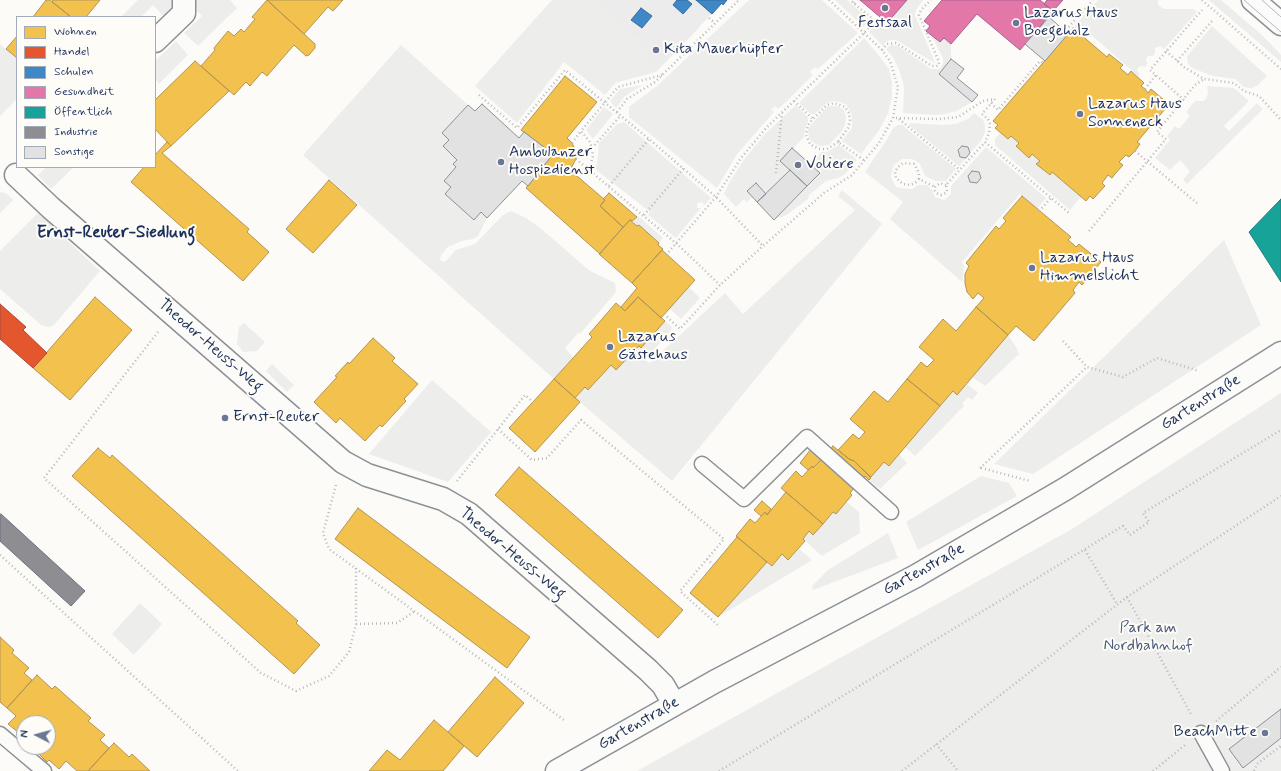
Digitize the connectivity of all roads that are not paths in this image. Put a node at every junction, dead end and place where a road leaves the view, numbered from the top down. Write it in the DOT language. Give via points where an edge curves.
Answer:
graph roads {
  1 [pos="184,0"];
  2 [pos="1253,0"];
  3 [pos="1281,24"];
  4 [pos="156,40"];
  5 [pos="14,174"];
  6 [pos="1281,353"];
  7 [pos="702,464"];
  8 [pos="892,512"];
  9 [pos="674,704"];
  10 [pos="1201,733"];
  11 [pos="0,734"];
  12 [pos="44,771"];
  13 [pos="557,771"];
  14 [pos="1222,771"];
  1 -- 4 [label="street" via="184,13"];
  2 -- 3 [label="street"];
  5 -- 9 [label="street, Theodor-Heuss-Weg" via="343,462 367,474 443,499 469,514 648,670 663,685"];
  6 -- 9 [label="street, Gartenstraße" via="1018,517 911,578"];
  7 -- 8 [label="lane" via="744,499 807,437"];
  9 -- 13 [label="street, Gartenstraße"];
  10 -- 14 [label="lane"];
  11 -- 12 [label="lane"];
}
